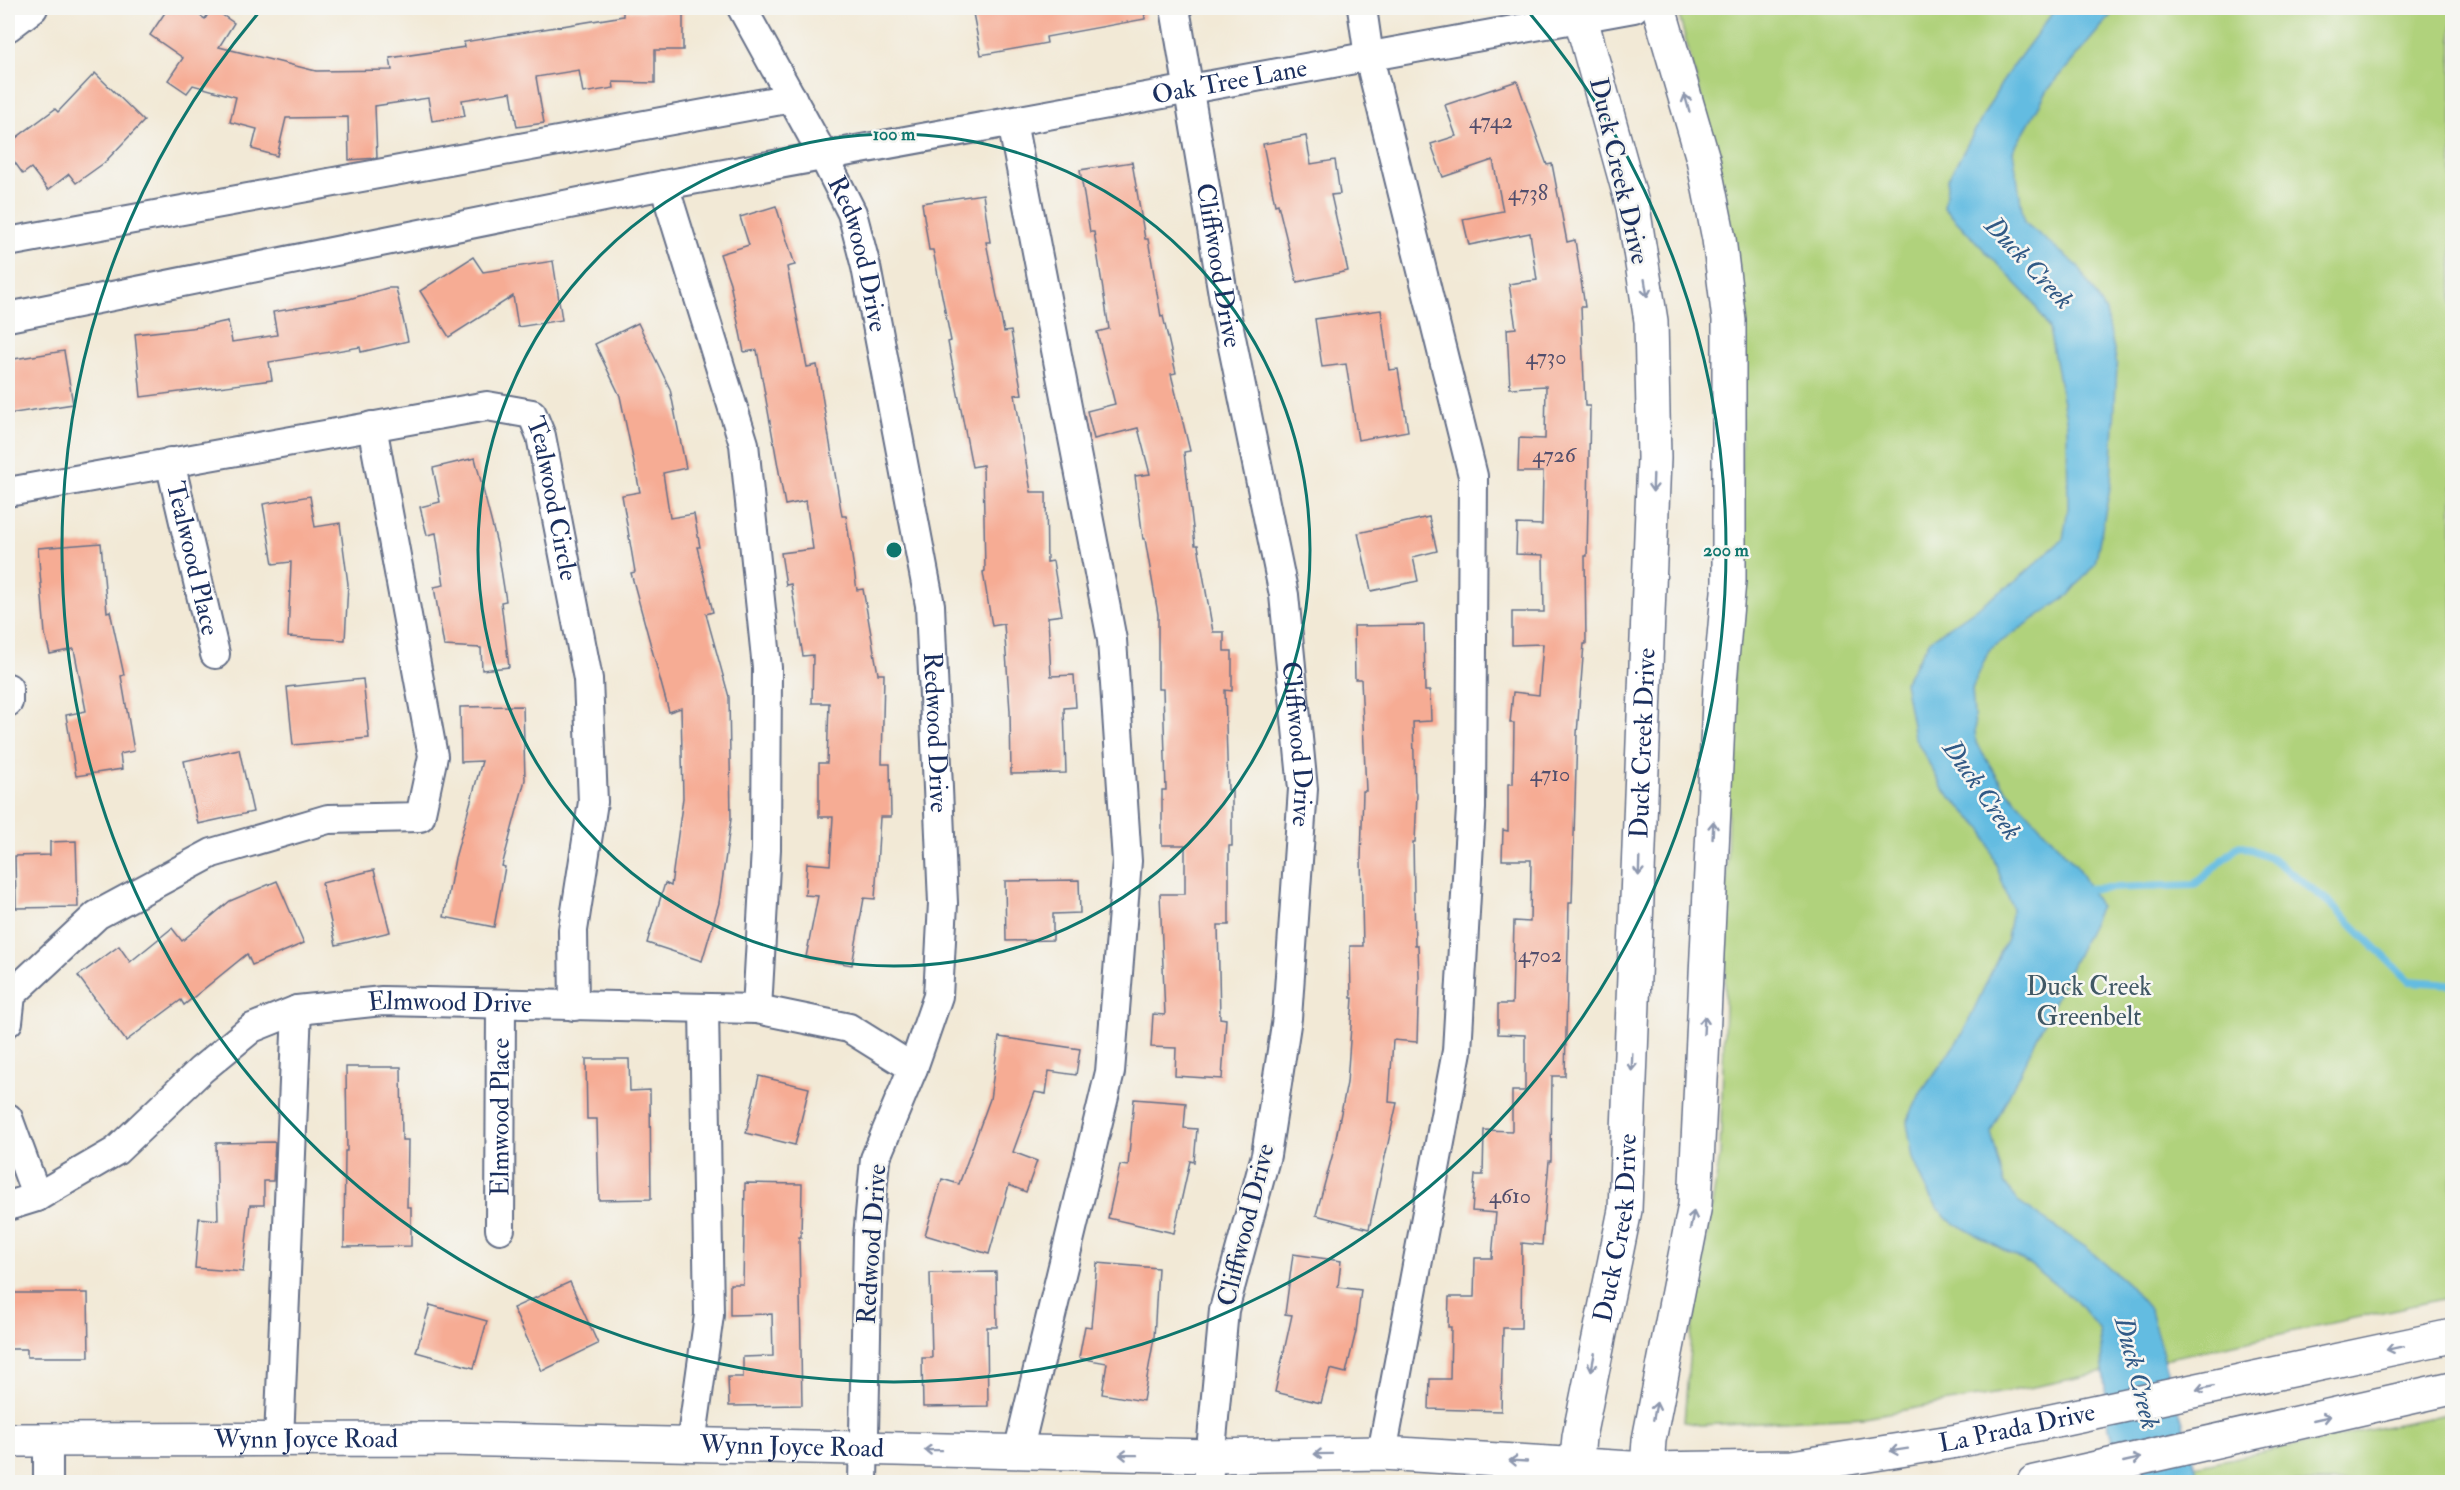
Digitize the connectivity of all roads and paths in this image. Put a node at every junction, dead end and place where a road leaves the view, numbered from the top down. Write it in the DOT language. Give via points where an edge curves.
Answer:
graph roads {
  1 [pos="33,8"];
  2 [pos="742,8"];
  3 [pos="1175,8"];
  4 [pos="1362,8"];
  5 [pos="1634,8"];
  6 [pos="1659,8"];
  7 [pos="1579,13"];
  8 [pos="8,27"];
  9 [pos="1369,57"];
  10 [pos="1188,90"];
  11 [pos="792,98"];
  12 [pos="1012,122"];
  13 [pos="824,155"];
  14 [pos="664,185"];
  15 [pos="8,242"];
  16 [pos="8,317"];
  17 [pos="372,426"];
  18 [pos="170,462"];
  19 [pos="8,492"];
  20 [pos="215,654"];
  21 [pos="8,688"];
  22 [pos="8,702"];
  23 [pos="501,1004"];
  24 [pos="574,1005"];
  25 [pos="704,1008"];
  26 [pos="9,1009"];
  27 [pos="757,1009"];
  28 [pos="297,1010"];
  29 [pos="913,1068"];
  30 [pos="8,1118"];
  31 [pos="37,1197"];
  32 [pos="8,1206"];
  33 [pos="500,1229"];
  34 [pos="2452,1336"];
  35 [pos="2452,1388"];
  36 [pos="8,1440"];
  37 [pos="279,1440"];
  38 [pos="48,1441"];
  39 [pos="692,1444"];
  40 [pos="864,1449"];
  41 [pos="1018,1452"];
  42 [pos="1382,1453"];
  43 [pos="1209,1469"];
  44 [pos="1575,1474"];
  45 [pos="1647,1476"];
  46 [pos="48,1482"];
  47 [pos="863,1482"];
  48 [pos="2034,1482"];
  1 -- 8 [label="street"];
  2 -- 11 [label="street, Redwood Drive"];
  3 -- 10 [label="street, Cliffwood Drive"];
  4 -- 9 [label="street"];
  5 -- 7 [label="street, Oak Tree Lane"];
  45 -- 6 [label="main road, one-way" via="1649,1440 1695,1206 1728,581 1729,320 1719,239 1703,159"];
  7 -- 9 [label="street, Oak Tree Lane"];
  7 -- 44 [label="main road, Duck Creek Drive, one-way" via="1633,207 1651,321 1654,458 1625,1210 1602,1314"];
  9 -- 10 [label="street, Oak Tree Lane"];
  9 -- 42 [label="street" via="1473,476 1471,808 1458,1050"];
  10 -- 12 [label="street, Oak Tree Lane"];
  10 -- 43 [label="street, Cliffwood Drive" via="1227,318 1284,595 1304,789 1287,1018 1266,1155 1224,1310"];
  11 -- 13 [label="street, Redwood Drive"];
  11 -- 15 [label="street"];
  12 -- 13 [label="street, Oak Tree Lane"];
  12 -- 41 [label="street" via="1112,640 1127,861 1110,1072"];
  13 -- 14 [label="street, Oak Tree Lane"];
  13 -- 29 [label="street, Redwood Drive" via="852,213 866,267 930,605 944,903 938,996"];
  14 -- 16 [label="street, Oak Tree Lane"];
  14 -- 27 [label="street" via="744,444 767,668 766,849"];
  17 -- 18 [label="street, Tealwood Circle"];
  17 -- 24 [label="street, Tealwood Circle" via="487,406 532,414 541,436 588,680 593,802 573,930"];
  17 -- 26 [label="street" via="433,756 420,818 328,819 212,853 97,915"];
  18 -- 19 [label="street, Tealwood Circle"];
  18 -- 20 [label="street, Tealwood Place"];
  21 -- 22 [label="street"];
  23 -- 24 [label="street, Elmwood Drive"];
  23 -- 28 [label="street, Elmwood Drive" via="382,1001"];
  23 -- 33 [label="street, Elmwood Place"];
  24 -- 25 [label="street, Elmwood Drive"];
  25 -- 27 [label="street, Elmwood Drive"];
  25 -- 39 [label="street" via="709,1316"];
  27 -- 29 [label="street, Elmwood Drive" via="849,1028"];
  28 -- 31 [label="street, Elmwood Drive" via="252,1028 201,1070 117,1151"];
  28 -- 37 [label="street"];
  29 -- 40 [label="street, Redwood Drive" via="875,1159 868,1237"];
  30 -- 31 [label="street"];
  31 -- 32 [label="street, Elmwood Drive"];
  34 -- 45 [label="main road, La Prada Drive, one-way" via="1957,1441 1792,1467"];
  48 -- 35 [label="main road, one-way"];
  36 -- 38 [label="main road, Wynn Joyce Road"];
  37 -- 38 [label="main road, Wynn Joyce Road"];
  37 -- 39 [label="main road, Wynn Joyce Road"];
  38 -- 46 [label="street"];
  39 -- 40 [label="main road, Wynn Joyce Road"];
  41 -- 40 [label="main road, Wynn Joyce Road, one-way"];
  40 -- 47 [label="street, Redwood Drive"];
  43 -- 41 [label="main road, Wynn Joyce Road, one-way"];
  42 -- 43 [label="main road, Wynn Joyce Road, one-way"];
  44 -- 42 [label="main road, Wynn Joyce Road, one-way"];
  44 -- 45 [label="main road, La Prada Drive"];
}
